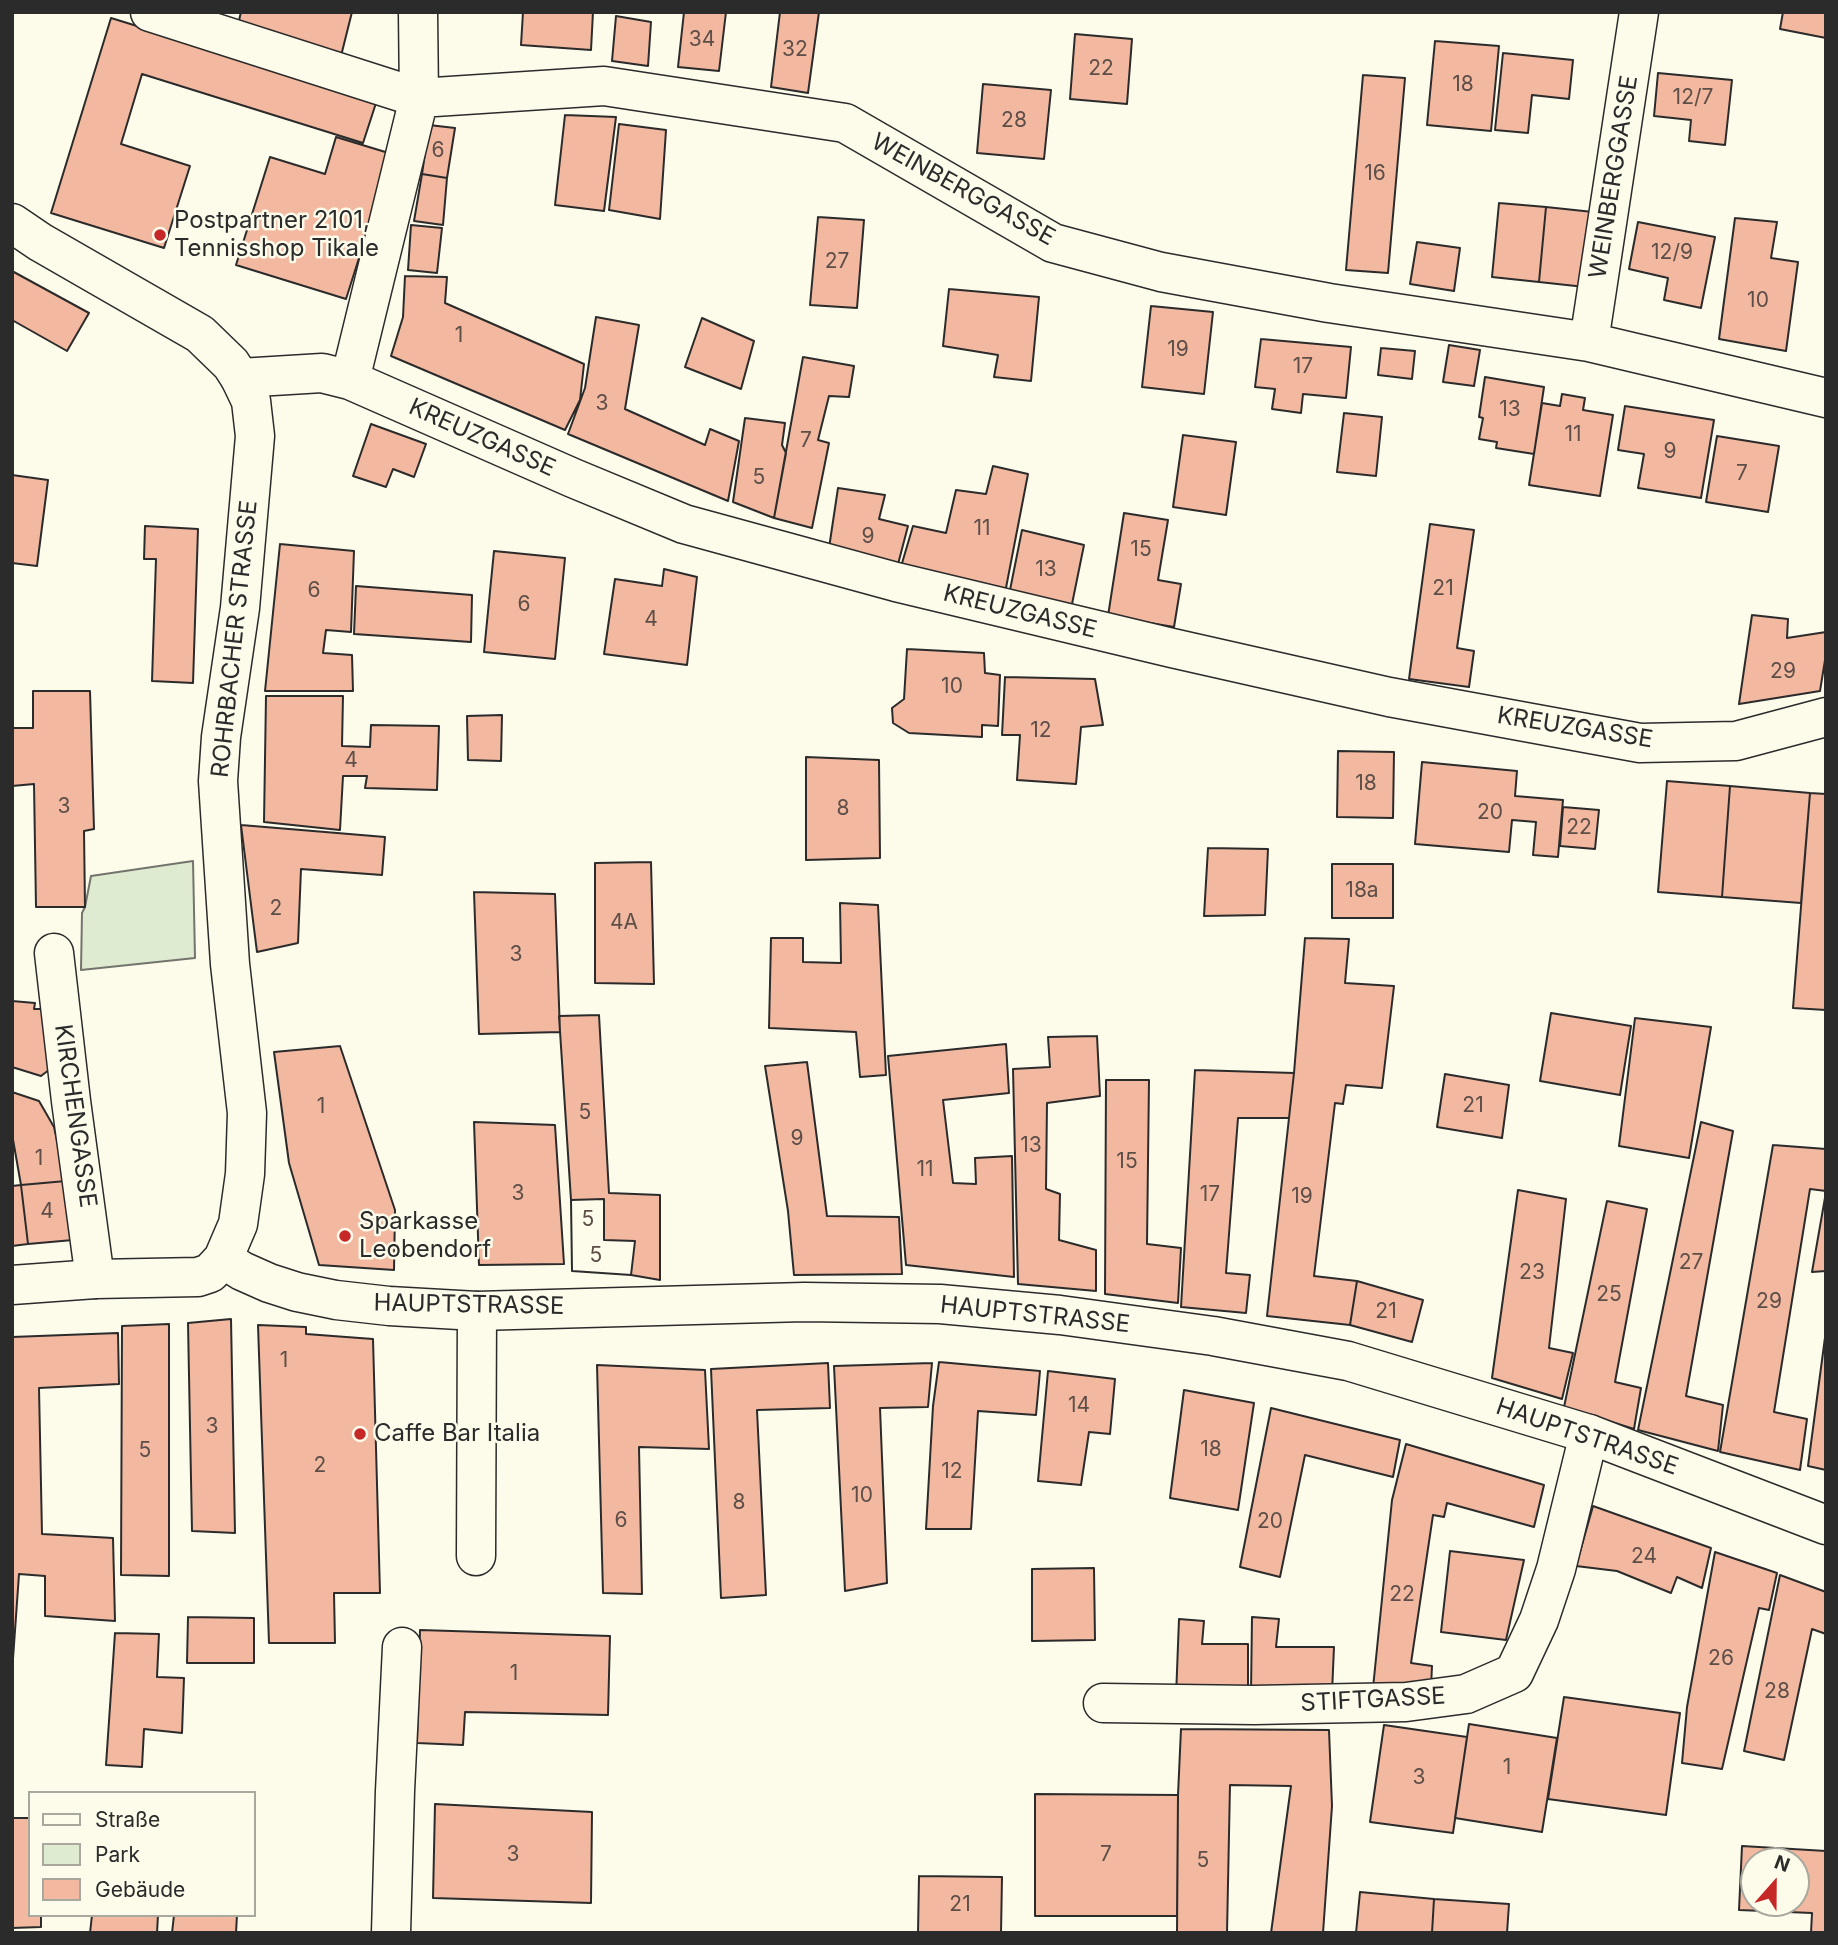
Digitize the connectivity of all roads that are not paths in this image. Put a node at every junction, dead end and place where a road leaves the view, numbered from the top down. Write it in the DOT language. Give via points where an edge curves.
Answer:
graph roads {
  1 [pos="150,12"];
  2 [pos="1639,12"];
  3 [pos="416,14"];
  4 [pos="419,98"];
  5 [pos="12,223"];
  6 [pos="1588,342"];
  7 [pos="240,378"];
  8 [pos="350,380"];
  9 [pos="1826,398"];
  10 [pos="1826,717"];
  11 [pos="54,953"];
  12 [pos="223,1259"];
  13 [pos="95,1279"];
  14 [pos="12,1285"];
  15 [pos="477,1311"];
  16 [pos="1589,1434"];
  17 [pos="1826,1525"];
  18 [pos="476,1556"];
  19 [pos="402,1647"];
  20 [pos="1103,1703"];
  21 [pos="391,1933"];
  1 -- 4 [label="street"];
  2 -- 6 [label="street, WEINBERGGASSE"];
  3 -- 4 [label="street"];
  4 -- 6 [label="street, WEINBERGGASSE" via="604,86 845,123 1053,243 1174,275"];
  4 -- 8 [label="street"];
  5 -- 7 [label="street, ROHRBACHER STRASSE" via="201,334"];
  6 -- 9 [label="street, WEINBERGGASSE"];
  7 -- 8 [label="street, KREUZGASSE" via="322,373"];
  7 -- 12 [label="street, ROHRBACHER STRASSE" via="251,401 255,451 218,781 230,964 247,1113 242,1203"];
  8 -- 10 [label="street, KREUZGASSE" via="684,524 896,582 1172,648 1388,697 1640,743 1736,741"];
  11 -- 13 [label="street, KIRCHENGASSE"];
  12 -- 13 [label="street" via="210,1273 198,1277"];
  12 -- 15 [label="street, HAUPTSTRASSE" via="269,1283 336,1300"];
  13 -- 14 [label="street"];
  15 -- 16 [label="street, HAUPTSTRASSE" via="804,1302 940,1304 1060,1315 1348,1361"];
  15 -- 18 [label="street"];
  16 -- 17 [label="street, HAUPTSTRASSE"];
  16 -- 20 [label="street, STIFTGASSE" via="1548,1594 1514,1673 1466,1694 1406,1702"];
  19 -- 21 [label="street"];
}
